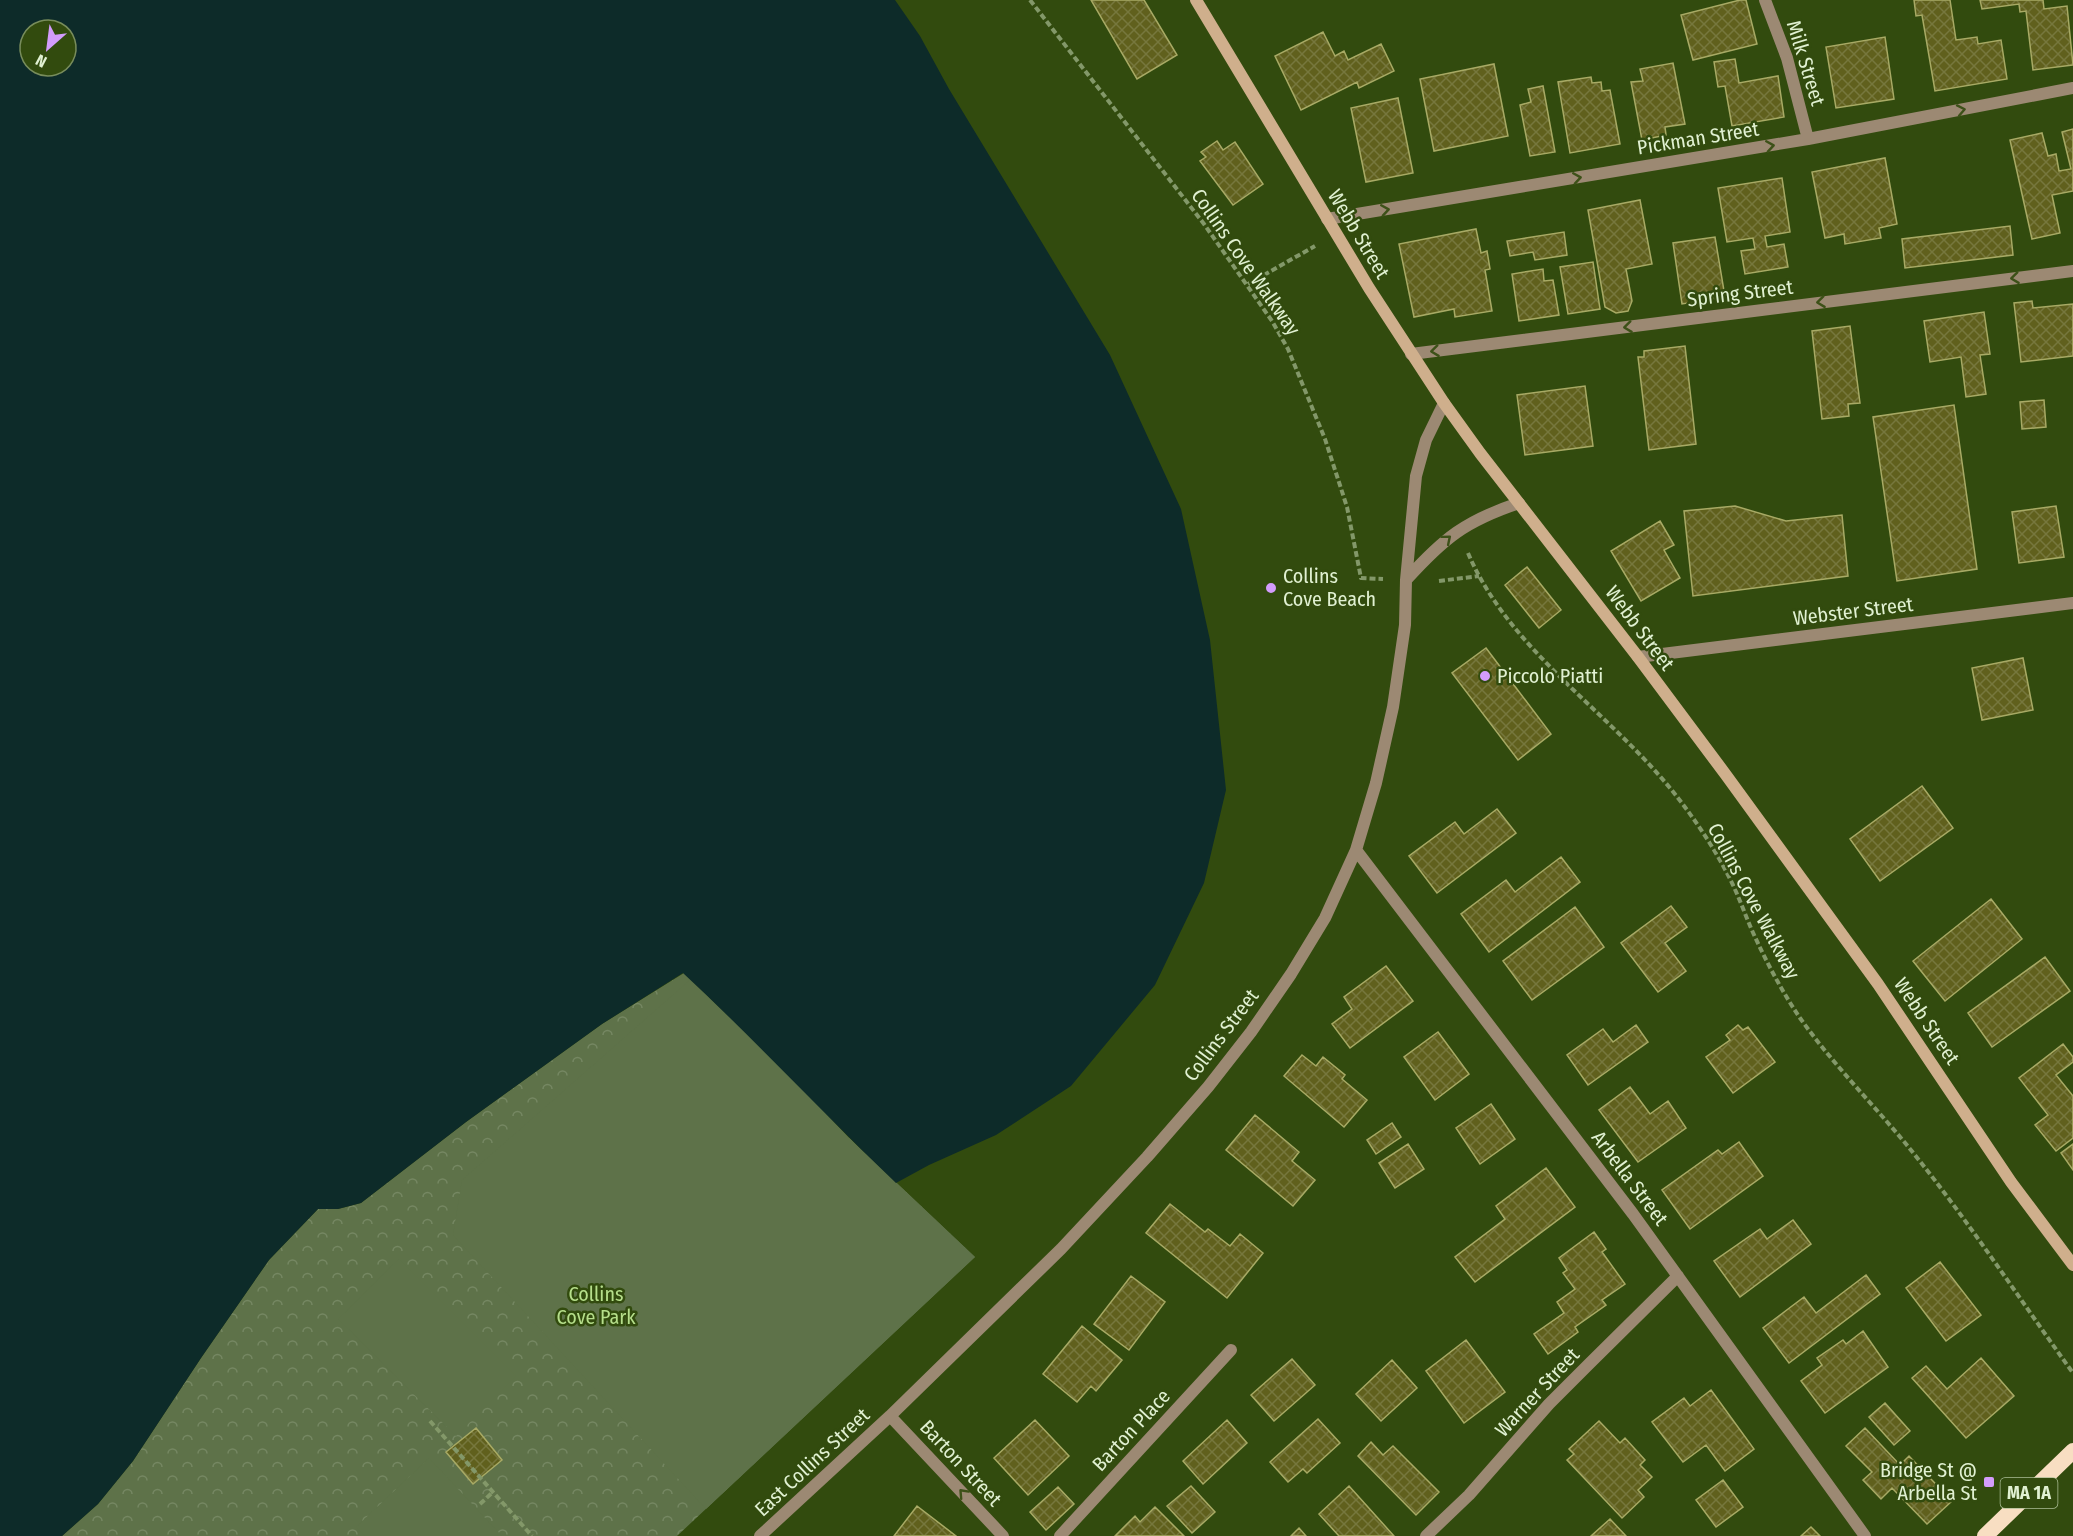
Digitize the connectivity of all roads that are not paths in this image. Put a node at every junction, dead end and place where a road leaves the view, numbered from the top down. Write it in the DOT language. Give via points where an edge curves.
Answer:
graph roads {
  1 [pos="1196,0"];
  2 [pos="1765,0"];
  3 [pos="2073,88"];
  4 [pos="1808,139"];
  5 [pos="1327,219"];
  6 [pos="2073,271"];
  7 [pos="1411,354"];
  8 [pos="1444,403"];
  9 [pos="1519,502"];
  10 [pos="1406,580"];
  11 [pos="2073,603"];
  12 [pos="1638,657"];
  13 [pos="1356,850"];
  14 [pos="2073,1265"];
  15 [pos="1678,1276"];
  16 [pos="1231,1350"];
  17 [pos="890,1416"];
  18 [pos="2073,1451"];
  19 [pos="760,1536"];
  20 [pos="1003,1536"];
  21 [pos="1060,1536"];
  22 [pos="1426,1536"];
  23 [pos="1865,1536"];
  24 [pos="1985,1536"];
  1 -- 5 [label="main road, Webb Street"];
  2 -- 4 [label="street, Milk Street" via="1787,58"];
  4 -- 3 [label="street, Pickman Street, one-way"];
  5 -- 4 [label="street, Pickman Street, one-way"];
  5 -- 7 [label="main road, Webb Street"];
  6 -- 7 [label="street, Spring Street, one-way"];
  7 -- 8 [label="main road, Webb Street"];
  8 -- 9 [label="main road, Webb Street"];
  8 -- 10 [label="street, Collins Street" via="1426,440 1416,476"];
  10 -- 9 [label="street, one-way" via="1458,529"];
  9 -- 12 [label="main road, Webb Street"];
  10 -- 13 [label="street, Collins Street" via="1405,626 1394,708"];
  11 -- 12 [label="street, Webster Street"];
  12 -- 14 [label="main road, Webb Street" via="1878,984 2011,1182"];
  13 -- 15 [label="street, Arbella Street"];
  13 -- 17 [label="street, Collins Street" via="1325,918 1291,974 1208,1087 1061,1249"];
  15 -- 22 [label="street, Warner Street" via="1557,1396"];
  15 -- 23 [label="street, Arbella Street"];
  16 -- 21 [label="street, Barton Place"];
  17 -- 19 [label="street, East Collins Street"];
  20 -- 17 [label="street, Barton Street, one-way"];
  18 -- 24 [label="highway, MA 1A"];
}
